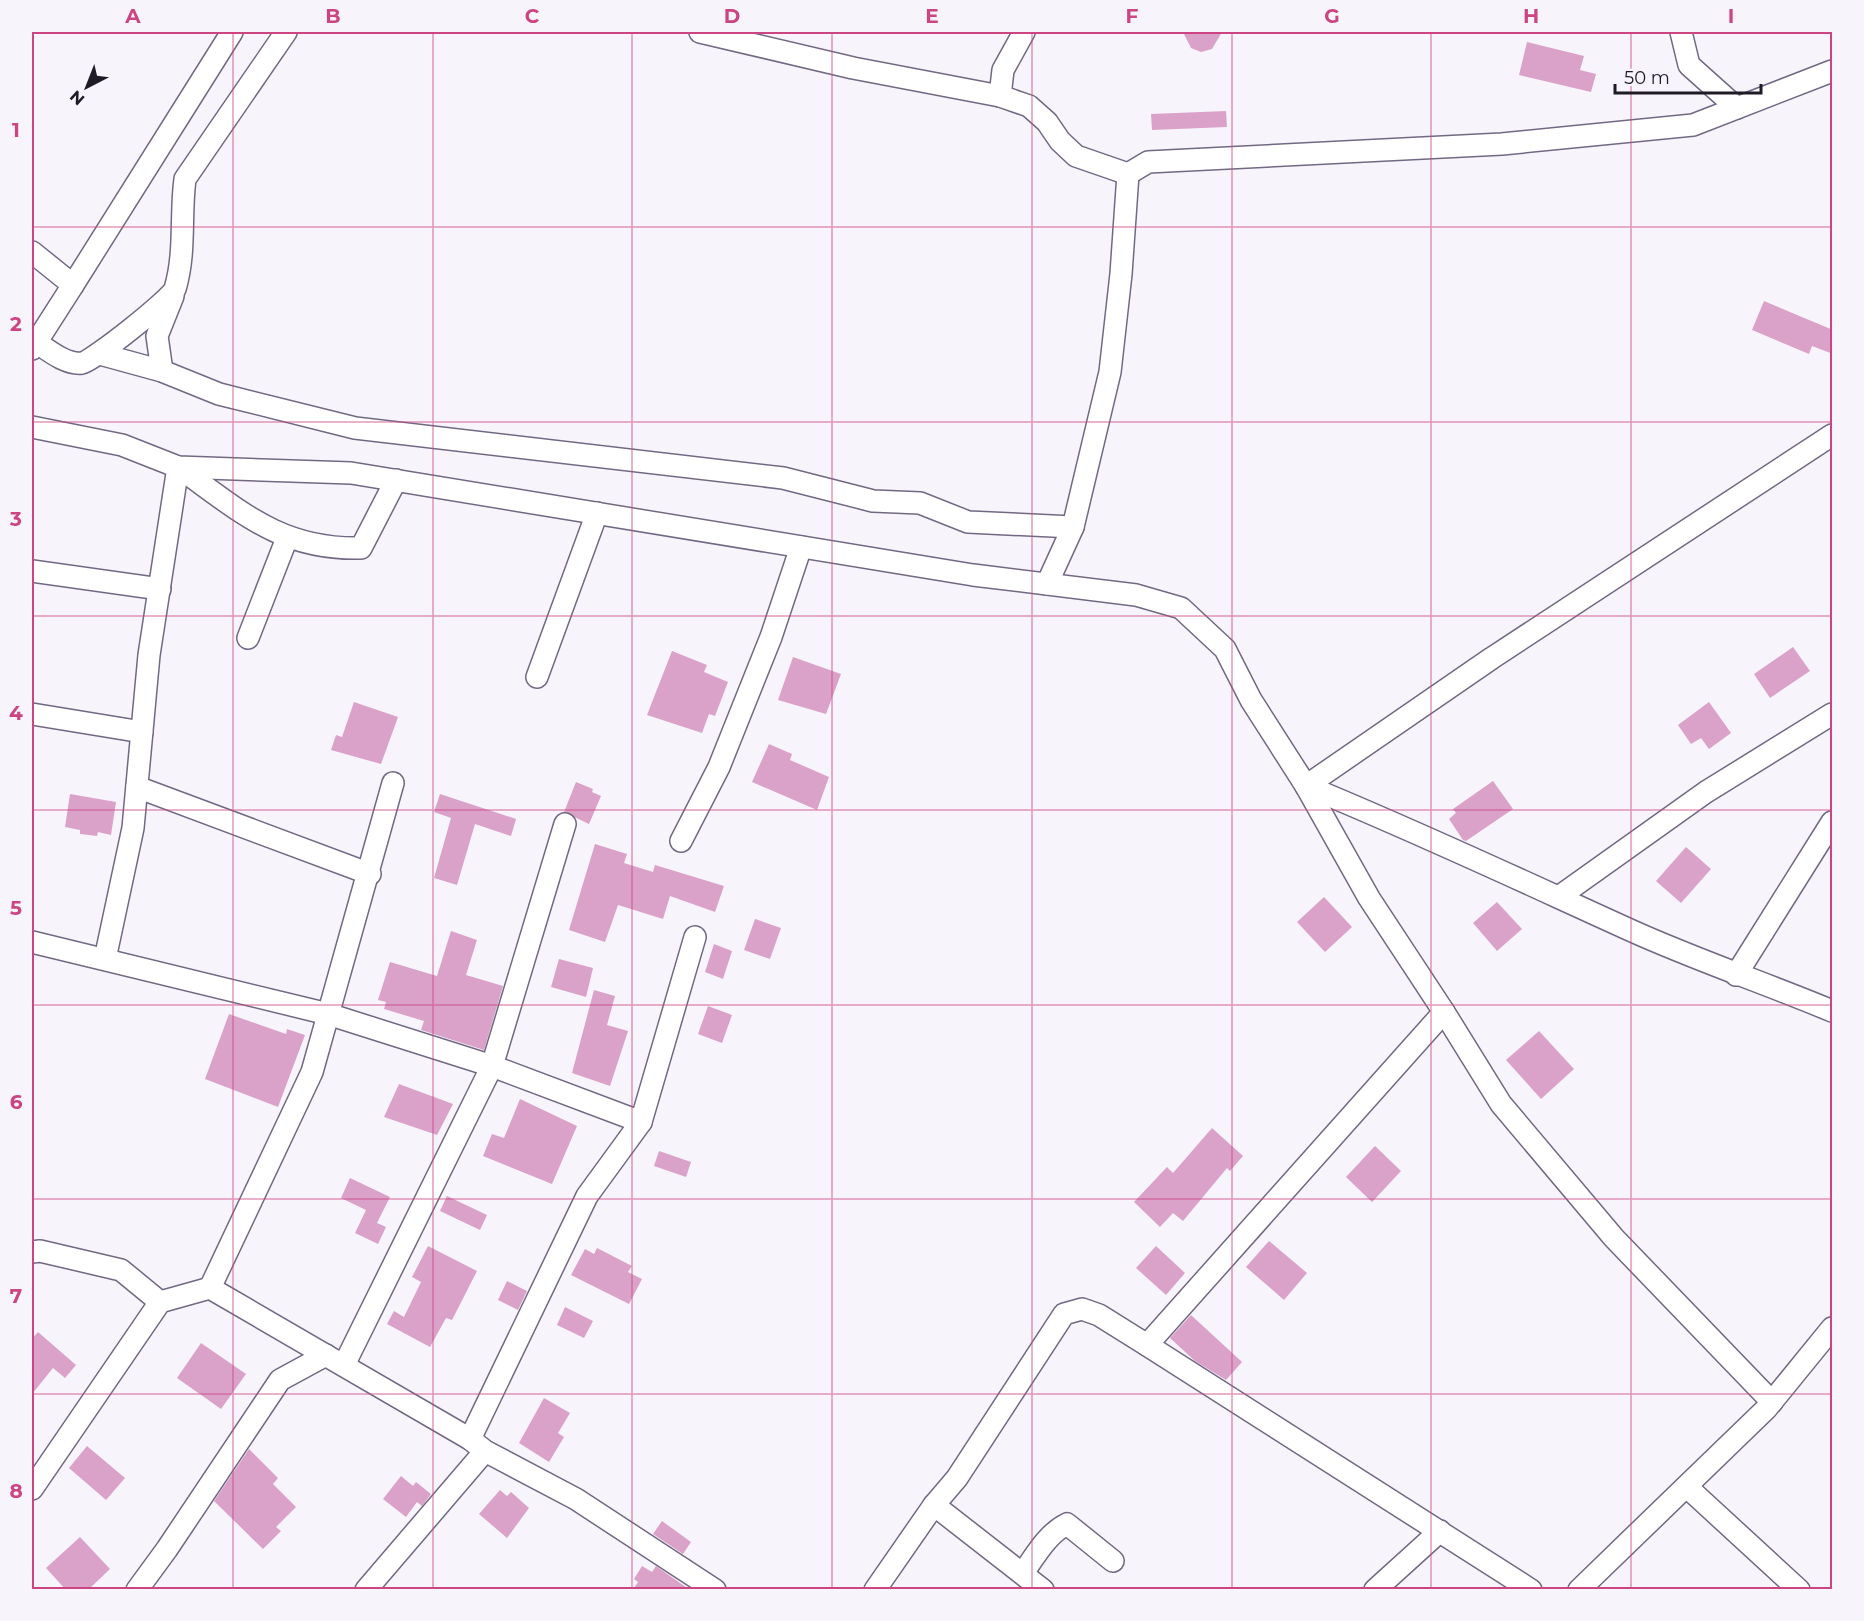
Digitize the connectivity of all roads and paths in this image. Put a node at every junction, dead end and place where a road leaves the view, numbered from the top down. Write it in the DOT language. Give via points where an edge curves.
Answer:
graph roads {
  1 [pos="232,32"];
  2 [pos="286,32"];
  3 [pos="700,32"];
  4 [pos="1024,32"];
  5 [pos="1681,32"];
  6 [pos="1833,71"];
  7 [pos="1000,96"];
  8 [pos="1737,108"];
  9 [pos="1128,174"];
  10 [pos="32,252"];
  11 [pos="73,285"];
  12 [pos="174,292"];
  13 [pos="34,346"];
  14 [pos="100,354"];
  15 [pos="162,371"];
  16 [pos="32,427"];
  17 [pos="1833,435"];
  18 [pos="178,467"];
  19 [pos="396,480"];
  20 [pos="597,513"];
  21 [pos="1073,526"];
  22 [pos="287,538"];
  23 [pos="801,547"];
  24 [pos="32,571"];
  25 [pos="1047,584"];
  26 [pos="160,589"];
  27 [pos="248,638"];
  28 [pos="537,677"];
  29 [pos="32,714"];
  30 [pos="1833,714"];
  31 [pos="142,732"];
  32 [pos="393,783"];
  33 [pos="1306,786"];
  34 [pos="137,787"];
  35 [pos="1832,822"];
  36 [pos="566,824"];
  37 [pos="681,841"];
  38 [pos="370,874"];
  39 [pos="1560,896"];
  40 [pos="695,937"];
  41 [pos="32,942"];
  42 [pos="105,959"];
  43 [pos="1736,975"];
  44 [pos="1833,1011"];
  45 [pos="1444,1012"];
  46 [pos="328,1014"];
  47 [pos="492,1066"];
  48 [pos="641,1122"];
  49 [pos="32,1252"];
  50 [pos="210,1288"];
  51 [pos="160,1302"];
  52 [pos="1833,1328"];
  53 [pos="1147,1345"];
  54 [pos="326,1355"];
  55 [pos="344,1365"];
  56 [pos="1772,1402"];
  57 [pos="478,1445"];
  58 [pos="1687,1487"];
  59 [pos="32,1489"];
  60 [pos="934,1505"];
  61 [pos="1440,1531"];
  62 [pos="1113,1561"];
  63 [pos="1023,1573"];
  64 [pos="137,1590"];
  65 [pos="366,1590"];
  66 [pos="715,1590"];
  67 [pos="876,1590"];
  68 [pos="1043,1590"];
  69 [pos="1375,1590"];
  70 [pos="1531,1590"];
  71 [pos="1579,1590"];
  72 [pos="1798,1590"];
  1 -- 11 [label="street"];
  2 -- 12 [label="street" via="185,179 184,248"];
  3 -- 7 [label="street" via="853,68"];
  4 -- 7 [label="street" via="1003,70"];
  5 -- 8 [label="street" via="1689,66"];
  6 -- 8 [label="street"];
  7 -- 9 [label="street" via="1029,106 1076,156"];
  8 -- 9 [label="street" via="1693,125 1502,144 1148,162"];
  9 -- 21 [label="street" via="1110,372"];
  10 -- 11 [label="street"];
  11 -- 13 [label="street"];
  12 -- 14 [label="street"];
  12 -- 15 [label="street" via="157,336"];
  13 -- 14 [label="street" via="69,362 82,363"];
  14 -- 15 [label="street"];
  15 -- 21 [label="street" via="219,394 356,428 783,478 873,501 920,503 968,522"];
  16 -- 18 [label="street" via="122,445"];
  17 -- 33 [label="street" via="1492,658"];
  18 -- 19 [label="street" via="351,473"];
  18 -- 22 [label="street" via="249,518"];
  18 -- 26 [label="street"];
  19 -- 20 [label="street"];
  19 -- 22 [label="street" via="361,548 340,549"];
  20 -- 23 [label="street"];
  20 -- 28 [label="street"];
  21 -- 25 [label="street"];
  22 -- 27 [label="street"];
  23 -- 25 [label="street"];
  23 -- 37 [label="street" via="771,637 719,767"];
  24 -- 26 [label="street"];
  25 -- 33 [label="street" via="1136,595 1181,608 1225,649 1251,699"];
  26 -- 31 [label="street"];
  29 -- 31 [label="street"];
  30 -- 39 [label="street" via="1706,792"];
  31 -- 34 [label="street"];
  32 -- 38 [label="street"];
  33 -- 39 [label="street"];
  33 -- 45 [label="street" via="1369,898"];
  34 -- 38 [label="street"];
  34 -- 42 [label="street" via="133,828"];
  35 -- 43 [label="street"];
  36 -- 47 [label="street"];
  38 -- 46 [label="street"];
  39 -- 43 [label="street"];
  40 -- 48 [label="street"];
  41 -- 42 [label="street"];
  42 -- 46 [label="street"];
  43 -- 44 [label="street"];
  45 -- 53 [label="street"];
  45 -- 56 [label="street" via="1501,1104 1614,1238"];
  46 -- 47 [label="street"];
  46 -- 50 [label="street" via="312,1072"];
  47 -- 48 [label="street"];
  47 -- 55 [label="street"];
  48 -- 57 [label="street" via="587,1196"];
  49 -- 51 [label="street" via="120,1270"];
  50 -- 51 [label="street"];
  50 -- 54 [label="street"];
  51 -- 59 [label="street"];
  52 -- 56 [label="street"];
  53 -- 60 [label="street" via="1098,1315 1082,1310 1064,1314 957,1478"];
  53 -- 61 [label="street"];
  54 -- 55 [label="street"];
  54 -- 64 [label="street" via="280,1380"];
  55 -- 57 [label="street"];
  56 -- 58 [label="street"];
  57 -- 65 [label="street"];
  57 -- 66 [label="street" via="576,1499"];
  58 -- 71 [label="street"];
  58 -- 72 [label="street"];
  60 -- 63 [label="street"];
  60 -- 67 [label="street"];
  61 -- 69 [label="street"];
  61 -- 70 [label="street"];
  62 -- 63 [label="street" via="1067,1524 1040,1548"];
  63 -- 68 [label="street"];
}
